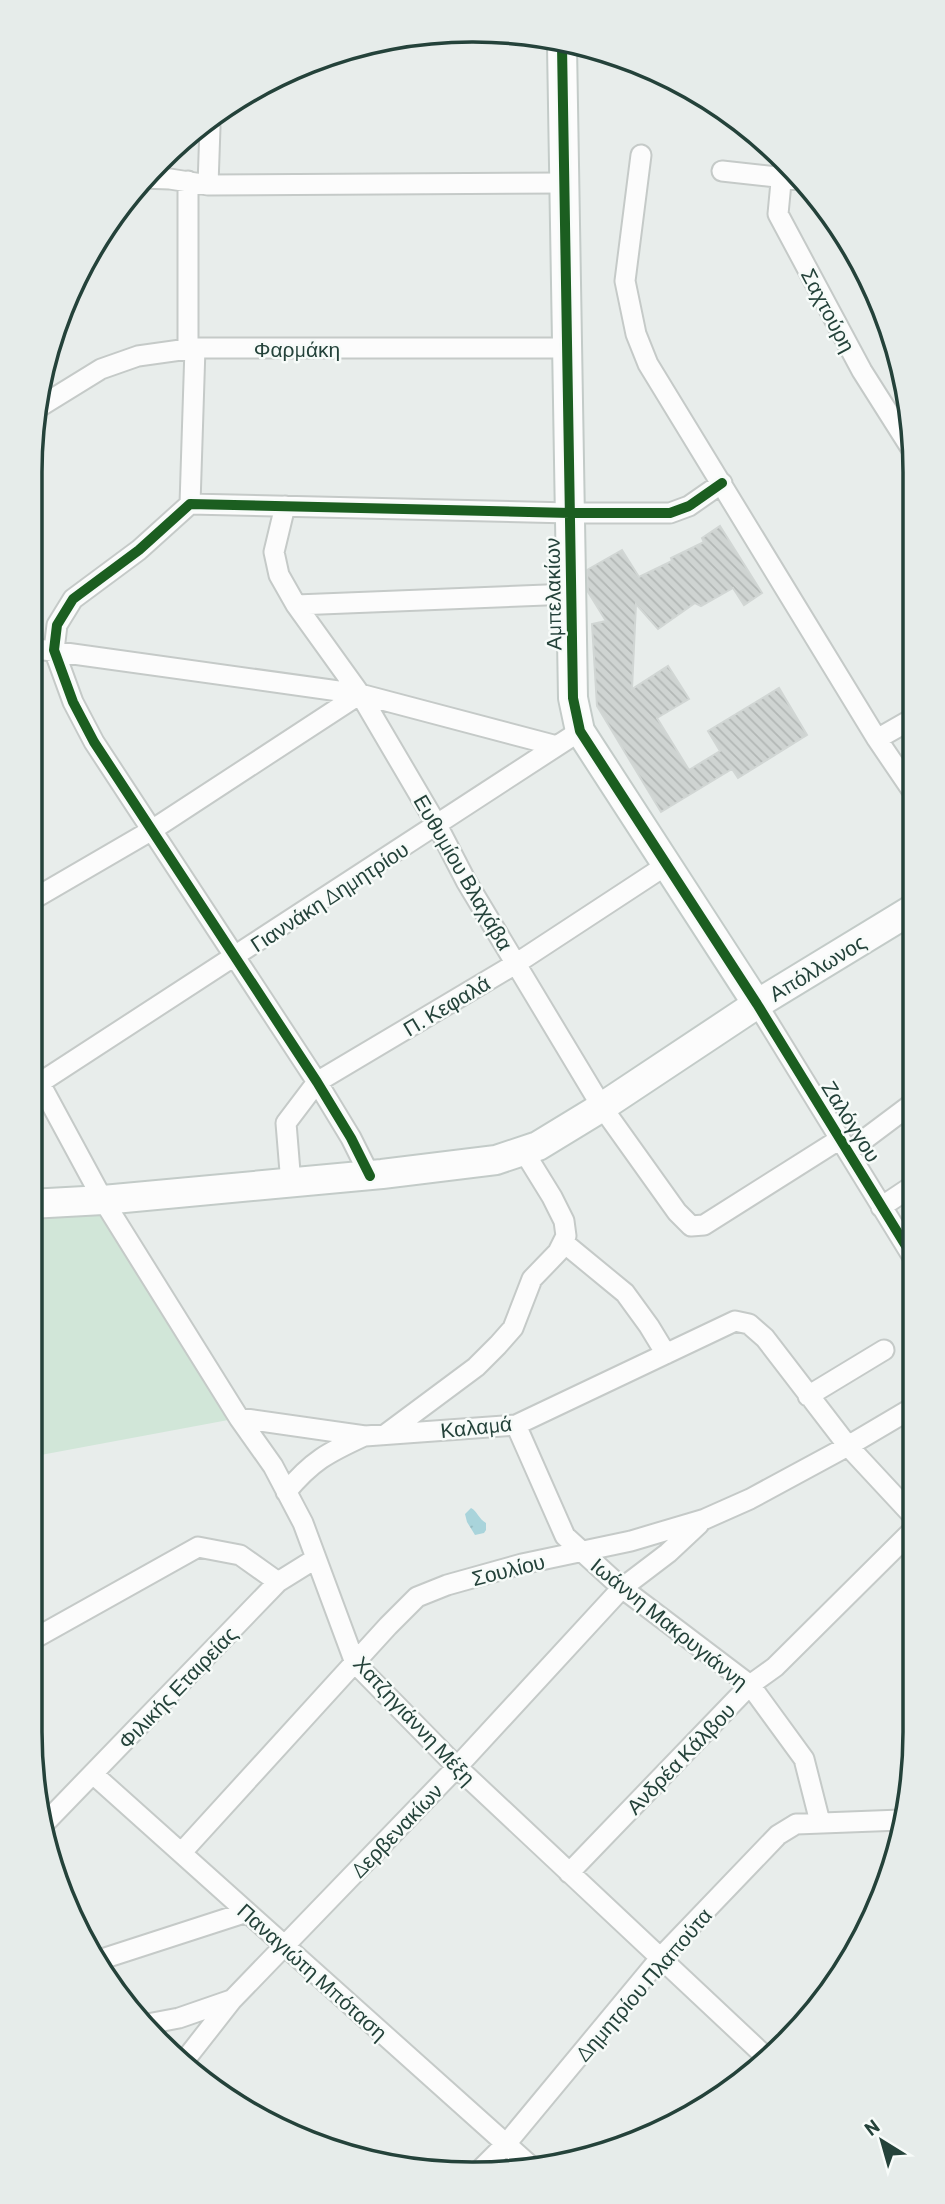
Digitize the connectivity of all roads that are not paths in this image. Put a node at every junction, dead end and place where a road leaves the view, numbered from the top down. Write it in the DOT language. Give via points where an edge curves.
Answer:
graph roads {
  1 [pos="562,52"];
  2 [pos="210,131"];
  3 [pos="641,155"];
  4 [pos="778,169"];
  5 [pos="722,171"];
  6 [pos="782,174"];
  7 [pos="158,179"];
  8 [pos="188,181"];
  9 [pos="564,183"];
  10 [pos="208,185"];
  11 [pos="191,348"];
  12 [pos="567,348"];
  13 [pos="48,402"];
  14 [pos="901,432"];
  15 [pos="722,483"];
  16 [pos="190,504"];
  17 [pos="285,506"];
  18 [pos="570,513"];
  19 [pos="571,594"];
  20 [pos="296,606"];
  21 [pos="42,649"];
  22 [pos="54,650"];
  23 [pos="359,694"];
  24 [pos="903,724"];
  25 [pos="569,739"];
  26 [pos="877,739"];
  27 [pos="903,778"];
  28 [pos="437,825"];
  29 [pos="152,830"];
  30 [pos="668,864"];
  31 [pos="42,894"];
  32 [pos="903,915"];
  33 [pos="234,957"];
  34 [pos="517,963"];
  35 [pos="757,1004"];
  36 [pos="42,1081"];
  37 [pos="317,1082"];
  38 [pos="42,1084"];
  39 [pos="603,1107"];
  40 [pos="903,1110"];
  41 [pos="844,1145"];
  42 [pos="523,1150"];
  43 [pos="370,1176"];
  44 [pos="291,1184"];
  45 [pos="903,1192"];
  46 [pos="103,1199"];
  47 [pos="42,1203"];
  48 [pos="881,1207"];
  49 [pos="563,1242"];
  50 [pos="903,1242"];
  51 [pos="884,1350"];
  52 [pos="666,1354"];
  53 [pos="808,1396"];
  54 [pos="903,1414"];
  55 [pos="239,1418"];
  56 [pos="516,1425"];
  57 [pos="386,1434"];
  58 [pos="365,1436"];
  59 [pos="848,1446"];
  60 [pos="286,1492"];
  61 [pos="903,1505"];
  62 [pos="705,1519"];
  63 [pos="903,1540"];
  64 [pos="583,1553"];
  65 [pos="315,1559"];
  66 [pos="278,1582"];
  67 [pos="622,1588"];
  68 [pos="42,1634"];
  69 [pos="355,1664"];
  70 [pos="750,1685"];
  71 [pos="457,1767"];
  72 [pos="93,1774"];
  73 [pos="51,1817"];
  74 [pos="894,1820"];
  75 [pos="820,1822"];
  76 [pos="182,1852"];
  77 [pos="569,1873"];
  78 [pos="247,1912"];
  79 [pos="284,1945"];
  80 [pos="662,1957"];
  81 [pos="107,1958"];
  82 [pos="232,2000"];
  83 [pos="156,2022"];
  84 [pos="760,2051"];
  85 [pos="189,2055"];
  86 [pos="506,2144"];
  87 [pos="522,2159"];
  88 [pos="489,2161"];
  1 -- 9 [label="street, Αμπελακίων"];
  2 -- 10 [label="street"];
  3 -- 15 [label="street" via="625,281 636,334 648,364"];
  4 -- 5 [label="street"];
  6 -- 14 [label="street, Σαχτούρη" via="778,214 862,371"];
  7 -- 8 [label="street"];
  8 -- 10 [label="street"];
  8 -- 11 [label="street"];
  9 -- 10 [label="street"];
  9 -- 12 [label="street, Αμπελακίων"];
  11 -- 12 [label="street, Φαρμάκη"];
  11 -- 13 [label="street, Φαρμάκη" via="138,356 102,369"];
  11 -- 16 [label="street"];
  12 -- 18 [label="street, Αμπελακίων"];
  15 -- 18 [label="street" via="670,513"];
  15 -- 26 [label="street"];
  16 -- 17 [label="street"];
  16 -- 22 [label="street" via="139,550 73,599 57,625"];
  17 -- 18 [label="street"];
  17 -- 20 [label="street, Ευθυμίου Βλαχάβα" via="274,552 279,575"];
  18 -- 19 [label="street, Αμπελακίων"];
  19 -- 20 [label="street"];
  19 -- 25 [label="street, Αμπελακίων"];
  20 -- 23 [label="street, Ευθυμίου Βλαχάβα"];
  21 -- 22 [label="street"];
  22 -- 23 [label="street"];
  22 -- 29 [label="street" via="94,742"];
  23 -- 25 [label="street"];
  23 -- 28 [label="street, Ευθυμίου Βλαχάβα"];
  23 -- 29 [label="street"];
  24 -- 26 [label="street"];
  25 -- 28 [label="street, Γιαννάκη Δημητρίου"];
  25 -- 30 [label="street, Αμπελακίων"];
  26 -- 27 [label="street"];
  28 -- 33 [label="street, Γιαννάκη Δημητρίου"];
  28 -- 34 [label="street, Ευθυμίου Βλαχάβα"];
  29 -- 31 [label="street"];
  29 -- 33 [label="street"];
  30 -- 34 [label="street, Π. Κεφαλά"];
  30 -- 35 [label="street, Αμπελακίων"];
  32 -- 35 [label="street, Απόλλωνος"];
  33 -- 36 [label="street, Γιαννάκη Δημητρίου"];
  33 -- 37 [label="street"];
  34 -- 37 [label="street, Π. Κεφαλά"];
  34 -- 39 [label="street, Ευθυμίου Βλαχάβα"];
  35 -- 39 [label="street, Απόλλωνος"];
  35 -- 41 [label="street, Ζαλόγγου"];
  37 -- 43 [label="street"];
  37 -- 44 [label="street, Π. Κεφαλά" via="286,1123"];
  38 -- 46 [label="street, Χατζηγιάννη Μέξη"];
  39 -- 41 [label="street, Ευθυμίου Βλαχάβα" via="691,1226 704,1225"];
  39 -- 42 [label="street, Απόλλωνος" via="538,1146"];
  40 -- 41 [label="street"];
  41 -- 48 [label="street, Ζαλόγγου"];
  42 -- 43 [label="street, Απόλλωνος" via="496,1160"];
  42 -- 49 [label="street" via="564,1221"];
  43 -- 44 [label="street, Απόλλωνος"];
  44 -- 46 [label="street, Απόλλωνος"];
  45 -- 48 [label="street"];
  46 -- 47 [label="street, Απόλλωνος"];
  46 -- 55 [label="street, Χατζηγιάννη Μέξη"];
  48 -- 50 [label="street, Ζαλόγγου"];
  49 -- 52 [label="street" via="625,1293"];
  49 -- 57 [label="street" via="532,1279 513,1328 498,1345 476,1367"];
  51 -- 53 [label="street"];
  52 -- 53 [label="street, Καλαμά" via="735,1321 750,1324"];
  52 -- 56 [label="street, Καλαμά"];
  53 -- 59 [label="street"];
  54 -- 59 [label="street, Σουλίου"];
  55 -- 58 [label="street, Καλαμά"];
  55 -- 60 [label="street, Χατζηγιάννη Μέξη"];
  56 -- 57 [label="street, Καλαμά"];
  56 -- 64 [label="street, Ιωάννη Μακρυγιάννη" via="565,1536"];
  57 -- 58 [label="street, Καλαμά"];
  58 -- 60 [label="street" via="318,1459"];
  59 -- 61 [label="street"];
  59 -- 62 [label="street, Σουλίου"];
  60 -- 65 [label="street, Χατζηγιάννη Μέξη"];
  62 -- 64 [label="street, Σουλίου"];
  62 -- 67 [label="street, Δερβενακίων"];
  63 -- 70 [label="street, Ανδρέα Κάλβου" via="775,1667"];
  64 -- 67 [label="street, Ιωάννη Μακρυγιάννη"];
  64 -- 69 [label="street, Σουλίου" via="522,1564 417,1597"];
  65 -- 66 [label="street, Φιλικής Εταιρείας"];
  65 -- 69 [label="street, Χατζηγιάννη Μέξη"];
  66 -- 68 [label="street" via="240,1555 198,1546"];
  66 -- 72 [label="street, Φιλικής Εταιρείας"];
  67 -- 70 [label="street, Ιωάννη Μακρυγιάννη"];
  67 -- 71 [label="street, Δερβενακίων"];
  69 -- 71 [label="street, Χατζηγιάννη Μέξη"];
  69 -- 76 [label="street, Σουλίου"];
  70 -- 75 [label="street, Ιωάννη Μακρυγιάννη" via="804,1759"];
  70 -- 77 [label="street, Ανδρέα Κάλβου"];
  71 -- 77 [label="street, Χατζηγιάννη Μέξη"];
  71 -- 79 [label="street, Δερβενακίων"];
  72 -- 73 [label="street, Φιλικής Εταιρείας"];
  72 -- 76 [label="street, Παναγιώτη Μπόταση"];
  74 -- 75 [label="street, Δημητρίου Πλαπούτα"];
  75 -- 80 [label="street, Δημητρίου Πλαπούτα" via="796,1824 778,1835"];
  76 -- 78 [label="street, Παναγιώτη Μπόταση"];
  77 -- 80 [label="street, Χατζηγιάννη Μέξη"];
  78 -- 79 [label="street, Παναγιώτη Μπόταση"];
  78 -- 81 [label="street"];
  79 -- 82 [label="street, Δερβενακίων"];
  79 -- 86 [label="street, Παναγιώτη Μπόταση"];
  80 -- 84 [label="street, Χατζηγιάννη Μέξη"];
  80 -- 86 [label="street, Δημητρίου Πλαπούτα"];
  82 -- 83 [label="street"];
  82 -- 85 [label="street, Δερβενακίων"];
  86 -- 87 [label="street, Παναγιώτη Μπόταση"];
  86 -- 88 [label="street, Δημητρίου Πλαπούτα"];
}
